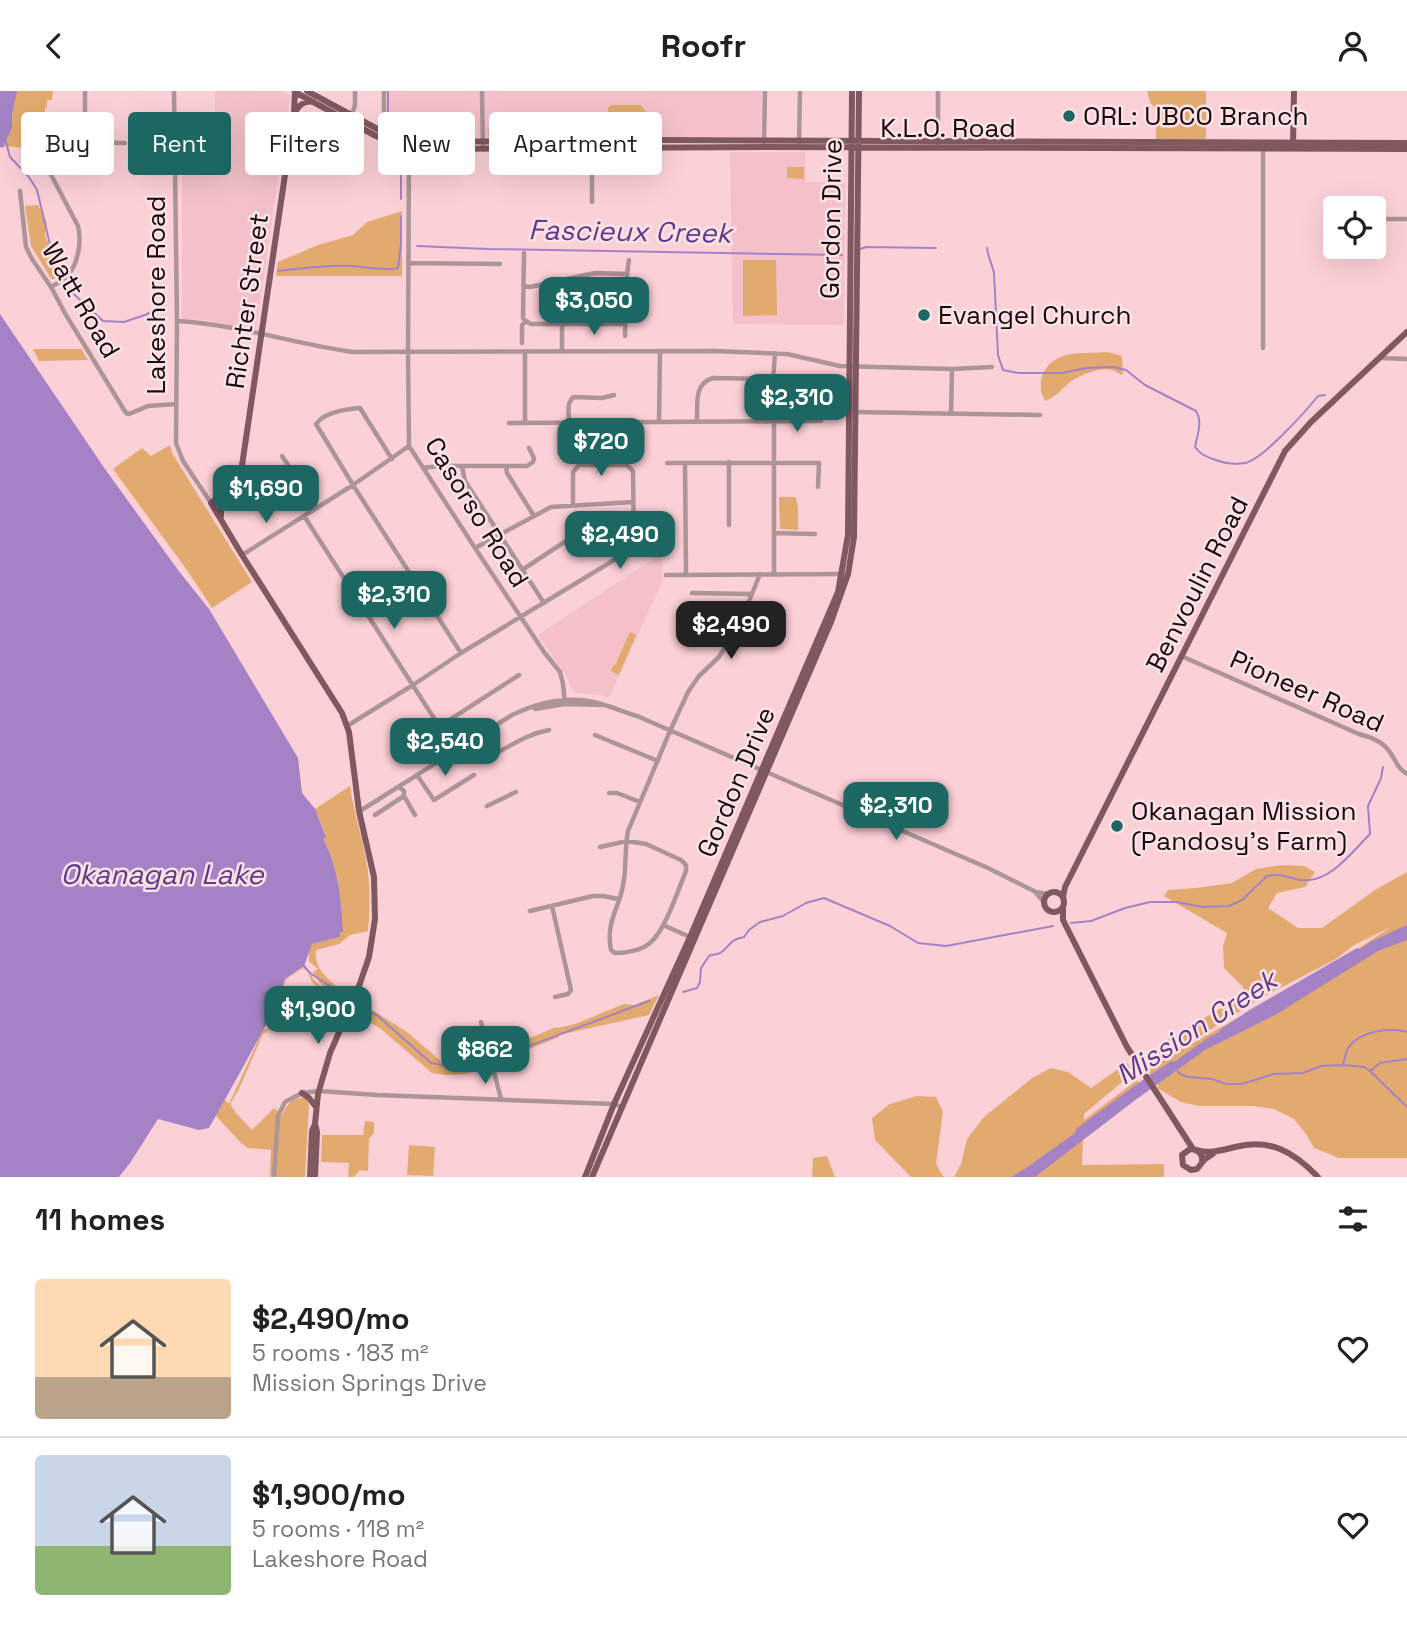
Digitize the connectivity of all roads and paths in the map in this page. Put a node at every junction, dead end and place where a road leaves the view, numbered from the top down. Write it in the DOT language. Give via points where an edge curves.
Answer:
graph roads {
  1 [pos="85,91"];
  2 [pos="174,91"];
  3 [pos="294,91"];
  4 [pos="307,91"];
  5 [pos="355,91"];
  6 [pos="384,91"];
  7 [pos="482,91"];
  8 [pos="765,91"];
  9 [pos="800,91"];
  10 [pos="852,91"];
  11 [pos="859,91"];
  12 [pos="938,91"];
  13 [pos="1294,91"];
  14 [pos="316,102"];
  15 [pos="85,112"];
  16 [pos="294,112"];
  17 [pos="295,112"];
  18 [pos="338,112"];
  19 [pos="341,112"];
  20 [pos="353,112"];
  21 [pos="383,112"];
  22 [pos="855,125"];
  23 [pos="114,143"];
  24 [pos="125,143"];
  25 [pos="1407,143"];
  26 [pos="662,144"];
  27 [pos="764,144"];
  28 [pos="799,144"];
  29 [pos="836,144"];
  30 [pos="854,144"];
  31 [pos="875,144"];
  32 [pos="938,144"];
  33 [pos="475,145"];
  34 [pos="483,145"];
  35 [pos="489,145"];
  36 [pos="1293,145"];
  37 [pos="1263,148"];
  38 [pos="1407,149"];
  39 [pos="854,163"];
  40 [pos="52,175"];
  41 [pos="285,175"];
  42 [pos="409,175"];
  43 [pos="592,175"];
  44 [pos="20,191"];
  45 [pos="592,202"];
  46 [pos="1386,219"];
  47 [pos="1407,219"];
  48 [pos="524,253"];
  49 [pos="629,260"];
  50 [pos="409,263"];
  51 [pos="500,264"];
  52 [pos="626,274"];
  53 [pos="524,286"];
  54 [pos="51,287"];
  55 [pos="177,321"];
  56 [pos="526,321"];
  57 [pos="562,324"];
  58 [pos="625,324"];
  59 [pos="1407,332"];
  60 [pos="261,335"];
  61 [pos="625,336"];
  62 [pos="522,343"];
  63 [pos="1263,348"];
  64 [pos="660,351"];
  65 [pos="525,352"];
  66 [pos="562,352"];
  67 [pos="408,353"];
  68 [pos="775,353"];
  69 [pos="1378,358"];
  70 [pos="1407,359"];
  71 [pos="852,367"];
  72 [pos="992,367"];
  73 [pos="952,369"];
  74 [pos="774,380"];
  75 [pos="614,395"];
  76 [pos="176,404"];
  77 [pos="852,412"];
  78 [pos="951,414"];
  79 [pos="1040,415"];
  80 [pos="774,421"];
  81 [pos="659,422"];
  82 [pos="697,422"];
  83 [pos="509,423"];
  84 [pos="526,423"];
  85 [pos="569,423"];
  86 [pos="410,446"];
  87 [pos="529,448"];
  88 [pos="282,456"];
  89 [pos="392,459"];
  90 [pos="774,462"];
  91 [pos="667,463"];
  92 [pos="685,463"];
  93 [pos="729,463"];
  94 [pos="462,466"];
  95 [pos="506,466"];
  96 [pos="423,468"];
  97 [pos="240,479"];
  98 [pos="353,485"];
  99 [pos="818,487"];
  100 [pos="632,502"];
  101 [pos="211,503"];
  102 [pos="573,505"];
  103 [pos="317,508"];
  104 [pos="304,516"];
  105 [pos="534,516"];
  106 [pos="221,520"];
  107 [pos="729,525"];
  108 [pos="774,533"];
  109 [pos="815,534"];
  110 [pos="500,535"];
  111 [pos="566,541"];
  112 [pos="475,548"];
  113 [pos="242,555"];
  114 [pos="522,570"];
  115 [pos="760,574"];
  116 [pos="774,574"];
  117 [pos="845,574"];
  118 [pos="666,575"];
  119 [pos="686,575"];
  120 [pos="692,593"];
  121 [pos="752,594"];
  122 [pos="544,603"];
  123 [pos="521,616"];
  124 [pos="461,653"];
  125 [pos="1181,656"];
  126 [pos="519,675"];
  127 [pos="413,685"];
  128 [pos="565,702"];
  129 [pos="347,726"];
  130 [pos="439,726"];
  131 [pos="549,730"];
  132 [pos="670,731"];
  133 [pos="595,734"];
  134 [pos="472,739"];
  135 [pos="403,751"];
  136 [pos="658,761"];
  137 [pos="764,771"];
  138 [pos="1407,774"];
  139 [pos="418,775"];
  140 [pos="474,775"];
  141 [pos="399,787"];
  142 [pos="516,792"];
  143 [pos="609,793"];
  144 [pos="388,794"];
  145 [pos="404,796"];
  146 [pos="640,802"];
  147 [pos="393,803"];
  148 [pos="487,806"];
  149 [pos="359,811"];
  150 [pos="375,814"];
  151 [pos="415,815"];
  152 [pos="626,841"];
  153 [pos="600,847"];
  154 [pos="1065,887"];
  155 [pos="1036,892"];
  156 [pos="1052,893"];
  157 [pos="1063,897"];
  158 [pos="618,899"];
  159 [pos="1044,902"];
  160 [pos="552,906"];
  161 [pos="1063,907"];
  162 [pos="530,911"];
  163 [pos="1052,912"];
  164 [pos="1063,920"];
  165 [pos="663,925"];
  166 [pos="690,937"];
  167 [pos="555,997"];
  168 [pos="481,1021"];
  169 [pos="319,1091"];
  170 [pos="302,1093"];
  171 [pos="501,1099"];
  172 [pos="614,1104"];
  173 [pos="622,1107"];
  174 [pos="317,1108"];
  175 [pos="1182,1133"];
  176 [pos="1195,1150"];
  177 [pos="1222,1150"];
  178 [pos="1184,1152"];
  179 [pos="1201,1164"];
  180 [pos="1185,1168"];
  181 [pos="274,1177"];
  182 [pos="313,1177"];
  183 [pos="585,1177"];
  184 [pos="592,1177"];
  185 [pos="1194,1177"];
  186 [pos="1318,1177"];
  1 -- 15 [label="street"];
  2 -- 55 [label="street, Lakeshore Road"];
  3 -- 14 [label="main road, K.L.O. Road"];
  3 -- 16 [label="main road, Richter Street"];
  4 -- 19 [label="main road, K.L.O. Road"];
  5 -- 20 [label="street"];
  6 -- 21 [label="street"];
  7 -- 34 [label="street"];
  8 -- 27 [label="street"];
  9 -- 28 [label="street"];
  10 -- 22 [label="main road, Gordon Drive"];
  11 -- 22 [label="main road, Gordon Drive"];
  12 -- 32 [label="street"];
  13 -- 36 [label="main road"];
  14 -- 17 [label="main road" via="302,103"];
  14 -- 18 [label="main road, K.L.O. Road"];
  22 -- 29 [label="main road"];
  22 -- 30 [label="main road, Gordon Drive"];
  22 -- 31 [label="main road"];
  23 -- 24 [label="street"];
  25 -- 36 [label="main road, K.L.O. Road"];
  26 -- 27 [label="main road, K.L.O. Road"];
  27 -- 28 [label="main road, K.L.O. Road"];
  28 -- 29 [label="main road, K.L.O. Road"];
  29 -- 30 [label="main road, K.L.O. Road"];
  29 -- 39 [label="main road"];
  30 -- 31 [label="main road, K.L.O. Road"];
  30 -- 39 [label="main road, Gordon Drive"];
  31 -- 32 [label="main road, K.L.O. Road"];
  31 -- 39 [label="main road"];
  32 -- 36 [label="main road, K.L.O. Road"];
  32 -- 37 [label="main road, K.L.O. Road"];
  33 -- 34 [label="main road, K.L.O. Road"];
  34 -- 35 [label="main road, K.L.O. Road"];
  36 -- 37 [label="main road, K.L.O. Road"];
  36 -- 38 [label="main road, K.L.O. Road"];
  37 -- 63 [label="street"];
  39 -- 71 [label="main road, Gordon Drive"];
  40 -- 54 [label="street" via="80,233 73,269"];
  41 -- 60 [label="main road, Richter Street"];
  42 -- 50 [label="street, Casorso Road"];
  43 -- 45 [label="street"];
  44 -- 54 [label="street, Watt Road" via="26,247"];
  46 -- 47 [label="street"];
  48 -- 53 [label="street"];
  49 -- 52 [label="street"];
  50 -- 51 [label="street"];
  50 -- 67 [label="street, Casorso Road"];
  52 -- 53 [label="street" via="595,273"];
  52 -- 58 [label="street"];
  53 -- 56 [label="street"];
  54 -- 76 [label="street, Watt Road" via="126,413"];
  55 -- 60 [label="street"];
  55 -- 76 [label="street, Lakeshore Road"];
  56 -- 57 [label="street"];
  56 -- 62 [label="street"];
  57 -- 58 [label="street"];
  57 -- 66 [label="street"];
  58 -- 61 [label="street"];
  59 -- 69 [label="main road, Benvoulin Road"];
  60 -- 67 [label="street" via="353,352"];
  60 -- 97 [label="main road, Richter Street"];
  64 -- 66 [label="street"];
  64 -- 68 [label="street"];
  64 -- 81 [label="street"];
  65 -- 66 [label="street"];
  65 -- 67 [label="street"];
  65 -- 84 [label="street"];
  67 -- 86 [label="street, Casorso Road"];
  68 -- 71 [label="street"];
  68 -- 74 [label="street"];
  69 -- 70 [label="street"];
  69 -- 125 [label="main road, Benvoulin Road" via="1285,451"];
  71 -- 73 [label="street"];
  71 -- 77 [label="main road, Gordon Drive"];
  72 -- 73 [label="street"];
  73 -- 78 [label="street"];
  74 -- 80 [label="street" via="820,391 821,421"];
  74 -- 82 [label="street" via="704,381 699,388"];
  75 -- 85 [label="street" via="574,397 569,404"];
  76 -- 101 [label="street, Lakeshore Road" via="176,443"];
  77 -- 78 [label="street"];
  77 -- 117 [label="main road, Gordon Drive" via="854,537"];
  78 -- 79 [label="street"];
  80 -- 82 [label="street"];
  80 -- 90 [label="street"];
  81 -- 82 [label="street"];
  81 -- 85 [label="street"];
  83 -- 84 [label="street"];
  84 -- 85 [label="street"];
  86 -- 89 [label="street"];
  86 -- 96 [label="street, Casorso Road"];
  87 -- 95 [label="street" via="534,459 531,465"];
  88 -- 103 [label="street"];
  89 -- 98 [label="street"];
  89 -- 98 [label="street" via="360,408 320,418 316,423"];
  90 -- 93 [label="street"];
  90 -- 99 [label="street" via="819,463"];
  90 -- 108 [label="street"];
  91 -- 92 [label="street"];
  92 -- 93 [label="street"];
  92 -- 119 [label="street"];
  93 -- 107 [label="street"];
  94 -- 95 [label="street"];
  94 -- 96 [label="street"];
  94 -- 110 [label="street" via="465,481"];
  95 -- 105 [label="street"];
  96 -- 112 [label="street, Casorso Road"];
  97 -- 101 [label="main road"];
  97 -- 106 [label="main road" via="221,506"];
  98 -- 103 [label="street"];
  98 -- 124 [label="street"];
  100 -- 102 [label="street"];
  100 -- 102 [label="street" via="633,471 627,465 579,465 573,472"];
  100 -- 122 [label="street" via="634,548"];
  101 -- 106 [label="main road"];
  102 -- 105 [label="street" via="551,507"];
  103 -- 104 [label="street"];
  104 -- 113 [label="street"];
  104 -- 127 [label="street"];
  105 -- 110 [label="street"];
  106 -- 113 [label="main road"];
  108 -- 109 [label="street"];
  108 -- 116 [label="street"];
  110 -- 112 [label="street"];
  110 -- 114 [label="street"];
  111 -- 114 [label="street"];
  112 -- 123 [label="street, Casorso Road"];
  113 -- 129 [label="main road"];
  114 -- 122 [label="street"];
  115 -- 116 [label="street"];
  115 -- 119 [label="street"];
  115 -- 121 [label="street"];
  116 -- 117 [label="street"];
  117 -- 137 [label="main road, Gordon Drive" via="839,604"];
  118 -- 119 [label="street"];
  120 -- 121 [label="street"];
  121 -- 132 [label="street" via="719,657 688,692"];
  122 -- 123 [label="street"];
  123 -- 124 [label="street"];
  123 -- 128 [label="street, Casorso Road" via="559,672"];
  124 -- 127 [label="street"];
  125 -- 138 [label="street, Pioneer Road" via="1377,740"];
  125 -- 154 [label="main road, Benvoulin Road"];
  126 -- 130 [label="street"];
  127 -- 129 [label="street"];
  127 -- 130 [label="street"];
  128 -- 132 [label="street" via="602,705"];
  128 -- 134 [label="street" via="524,709"];
  129 -- 149 [label="main road"];
  130 -- 135 [label="street"];
  131 -- 134 [label="street" via="481,760"];
  132 -- 136 [label="street"];
  132 -- 137 [label="street"];
  133 -- 136 [label="street"];
  134 -- 139 [label="street"];
  136 -- 146 [label="street"];
  137 -- 155 [label="street"];
  137 -- 166 [label="main road, Gordon Drive"];
  137 -- 173 [label="main road, Gordon Drive"];
  139 -- 140 [label="street" via="434,800"];
  139 -- 141 [label="street"];
  141 -- 144 [label="street"];
  141 -- 145 [label="street"];
  142 -- 148 [label="street"];
  143 -- 146 [label="street"];
  144 -- 147 [label="street"];
  144 -- 149 [label="street"];
  145 -- 147 [label="street"];
  145 -- 151 [label="street"];
  146 -- 152 [label="street"];
  147 -- 150 [label="street"];
  149 -- 169 [label="main road" via="374,877 374,930 369,957"];
  152 -- 153 [label="street"];
  152 -- 158 [label="street" via="624,883"];
  152 -- 165 [label="street" via="646,844 686,865"];
  154 -- 156 [label="main road"];
  154 -- 157 [label="main road, Benvoulin Road"];
  155 -- 156 [label="street"];
  155 -- 159 [label="street"];
  156 -- 157 [label="main road"];
  156 -- 159 [label="main road"];
  157 -- 161 [label="main road"];
  158 -- 160 [label="street" via="593,896"];
  158 -- 165 [label="street" via="609,927 615,953 644,947"];
  159 -- 163 [label="main road"];
  160 -- 162 [label="street"];
  160 -- 167 [label="street" via="571,990"];
  161 -- 163 [label="main road"];
  161 -- 164 [label="main road"];
  163 -- 164 [label="main road"];
  164 -- 175 [label="main road" via="1127,1047"];
  165 -- 166 [label="street"];
  166 -- 172 [label="main road, Gordon Drive"];
  168 -- 171 [label="street"];
  169 -- 170 [label="street"];
  169 -- 171 [label="street"];
  169 -- 174 [label="main road"];
  170 -- 174 [label="main road"];
  170 -- 181 [label="street" via="285,1101 278,1116"];
  171 -- 172 [label="street"];
  172 -- 173 [label="street"];
  172 -- 183 [label="main road, Gordon Drive"];
  173 -- 184 [label="main road, Gordon Drive"];
  174 -- 182 [label="main road" via="312,1131"];
  175 -- 176 [label="main road"];
  175 -- 178 [label="main road"];
  176 -- 177 [label="main road"];
  176 -- 178 [label="main road"];
  176 -- 179 [label="main road" via="1202,1155"];
  177 -- 179 [label="main road"];
  177 -- 186 [label="main road" via="1265,1144 1292,1155"];
  178 -- 180 [label="main road"];
  179 -- 180 [label="main road" via="1194,1170"];
  179 -- 185 [label="main road"];
  180 -- 185 [label="main road"];
}
